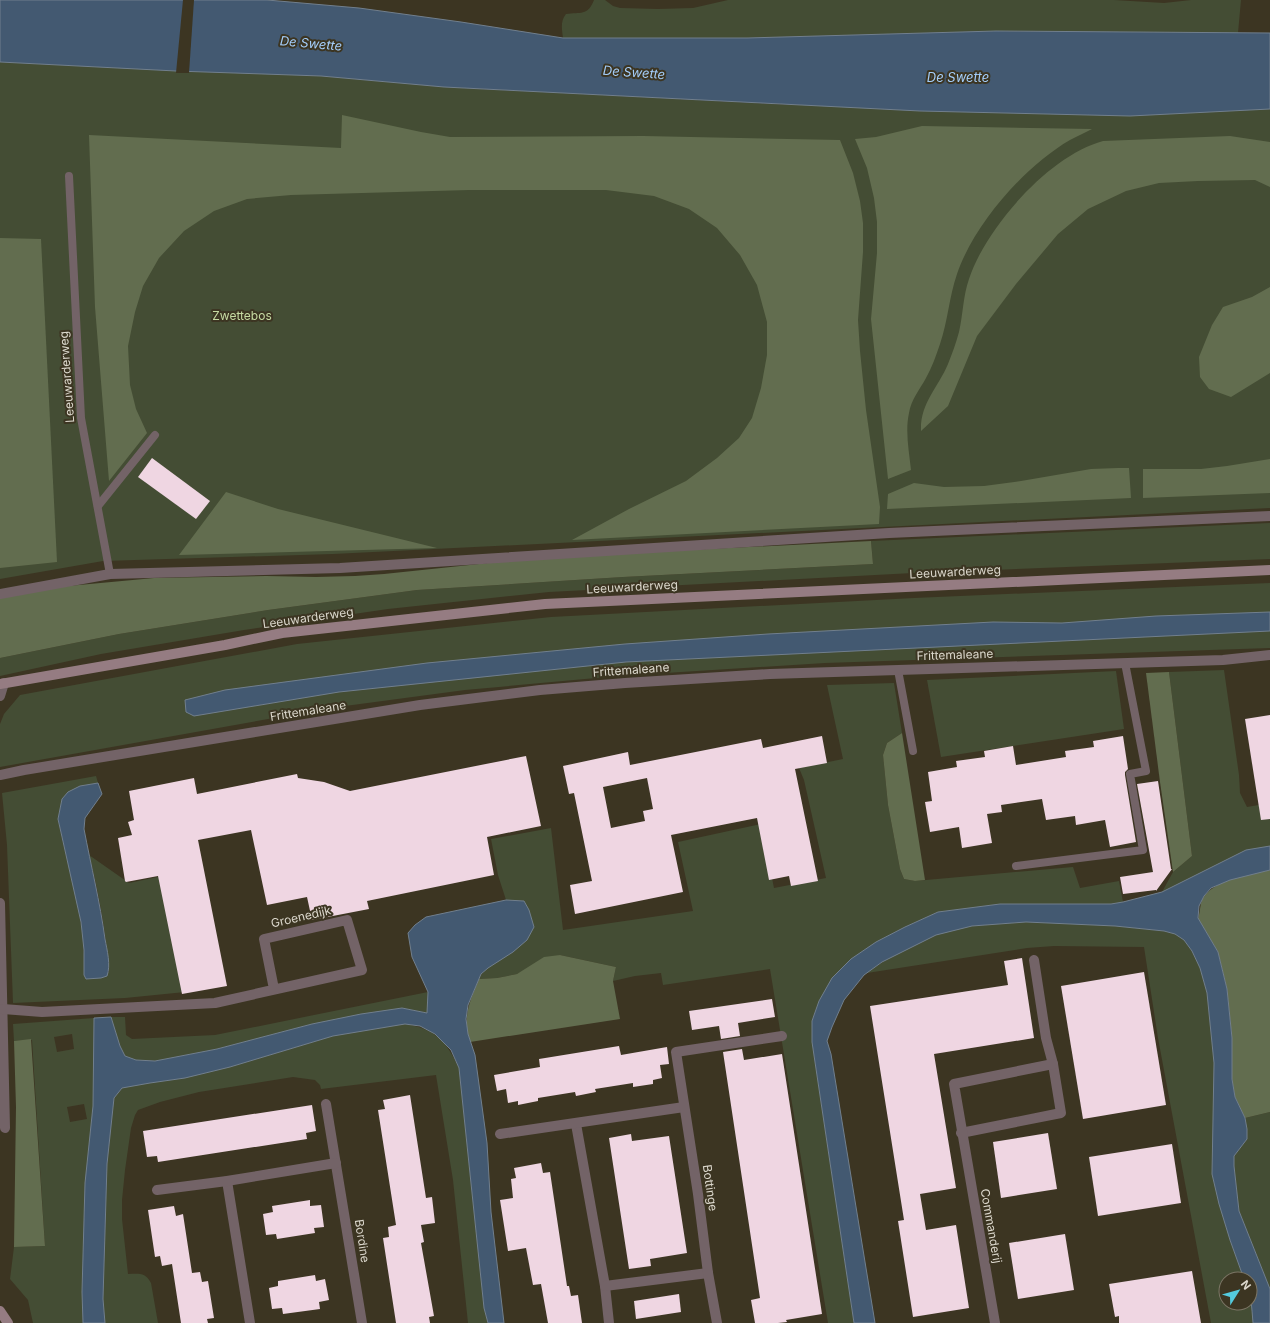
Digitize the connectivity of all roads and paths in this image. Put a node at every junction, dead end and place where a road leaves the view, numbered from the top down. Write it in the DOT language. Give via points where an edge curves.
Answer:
graph roads {
  1 [pos="69,176"];
  2 [pos="155,435"];
  3 [pos="98,506"];
  4 [pos="1270,516"];
  5 [pos="1270,570"];
  6 [pos="110,574"];
  7 [pos="0,594"];
  8 [pos="1270,655"];
  9 [pos="1125,663"];
  10 [pos="898,670"];
  11 [pos="2,684"];
  12 [pos="0,696"];
  13 [pos="913,751"];
  14 [pos="0,776"];
  15 [pos="1016,866"];
  16 [pos="0,903"];
  17 [pos="1034,960"];
  18 [pos="274,989"];
  19 [pos="2,1009"];
  20 [pos="782,1036"];
  21 [pos="1053,1064"];
  22 [pos="326,1104"];
  23 [pos="684,1107"];
  24 [pos="576,1124"];
  25 [pos="5,1128"];
  26 [pos="961,1133"];
  27 [pos="500,1134"];
  28 [pos="336,1163"];
  29 [pos="227,1181"];
  30 [pos="156,1190"];
  31 [pos="708,1273"];
  32 [pos="605,1286"];
  33 [pos="0,1311"];
  34 [pos="8,1323"];
  35 [pos="250,1323"];
  36 [pos="362,1323"];
  37 [pos="609,1323"];
  38 [pos="717,1323"];
  39 [pos="995,1323"];
  1 -- 3 [label="lane, Leeuwarderweg" via="82,418"];
  2 -- 3 [label="lane"];
  3 -- 6 [label="lane, Leeuwarderweg"];
  4 -- 6 [label="street" via="889,533 340,568"];
  5 -- 11 [label="main road, Leeuwarderweg" via="545,604 282,633"];
  6 -- 7 [label="street"];
  8 -- 9 [label="street, Frittemaleane" via="1224,660"];
  9 -- 10 [label="street, Frittemaleane"];
  9 -- 15 [label="lane" via="1146,771 1130,774 1143,850"];
  10 -- 13 [label="lane"];
  10 -- 14 [label="street, Frittemaleane" via="762,675 540,690 420,705"];
  11 -- 12 [label="street"];
  16 -- 19 [label="street"];
  17 -- 21 [label="street" via="1046,1038"];
  18 -- 18 [label="street, Groenedijk" via="362,970 347,920 264,939"];
  18 -- 19 [label="street, Groenedijk" via="215,1003 42,1012"];
  19 -- 25 [label="street"];
  20 -- 23 [label="street, Bottinge" via="676,1052"];
  21 -- 26 [label="street, Commanderij" via="954,1084"];
  21 -- 26 [label="street" via="1061,1113"];
  22 -- 28 [label="street, Bordine"];
  23 -- 24 [label="street"];
  23 -- 31 [label="street, Bottinge"];
  24 -- 27 [label="street"];
  24 -- 32 [label="street"];
  26 -- 39 [label="street, Commanderij"];
  28 -- 29 [label="street"];
  28 -- 36 [label="street, Bordine"];
  29 -- 30 [label="street"];
  29 -- 35 [label="street"];
  31 -- 32 [label="street"];
  31 -- 38 [label="street, Bottinge"];
  32 -- 37 [label="street"];
  33 -- 34 [label="main road"];
}
